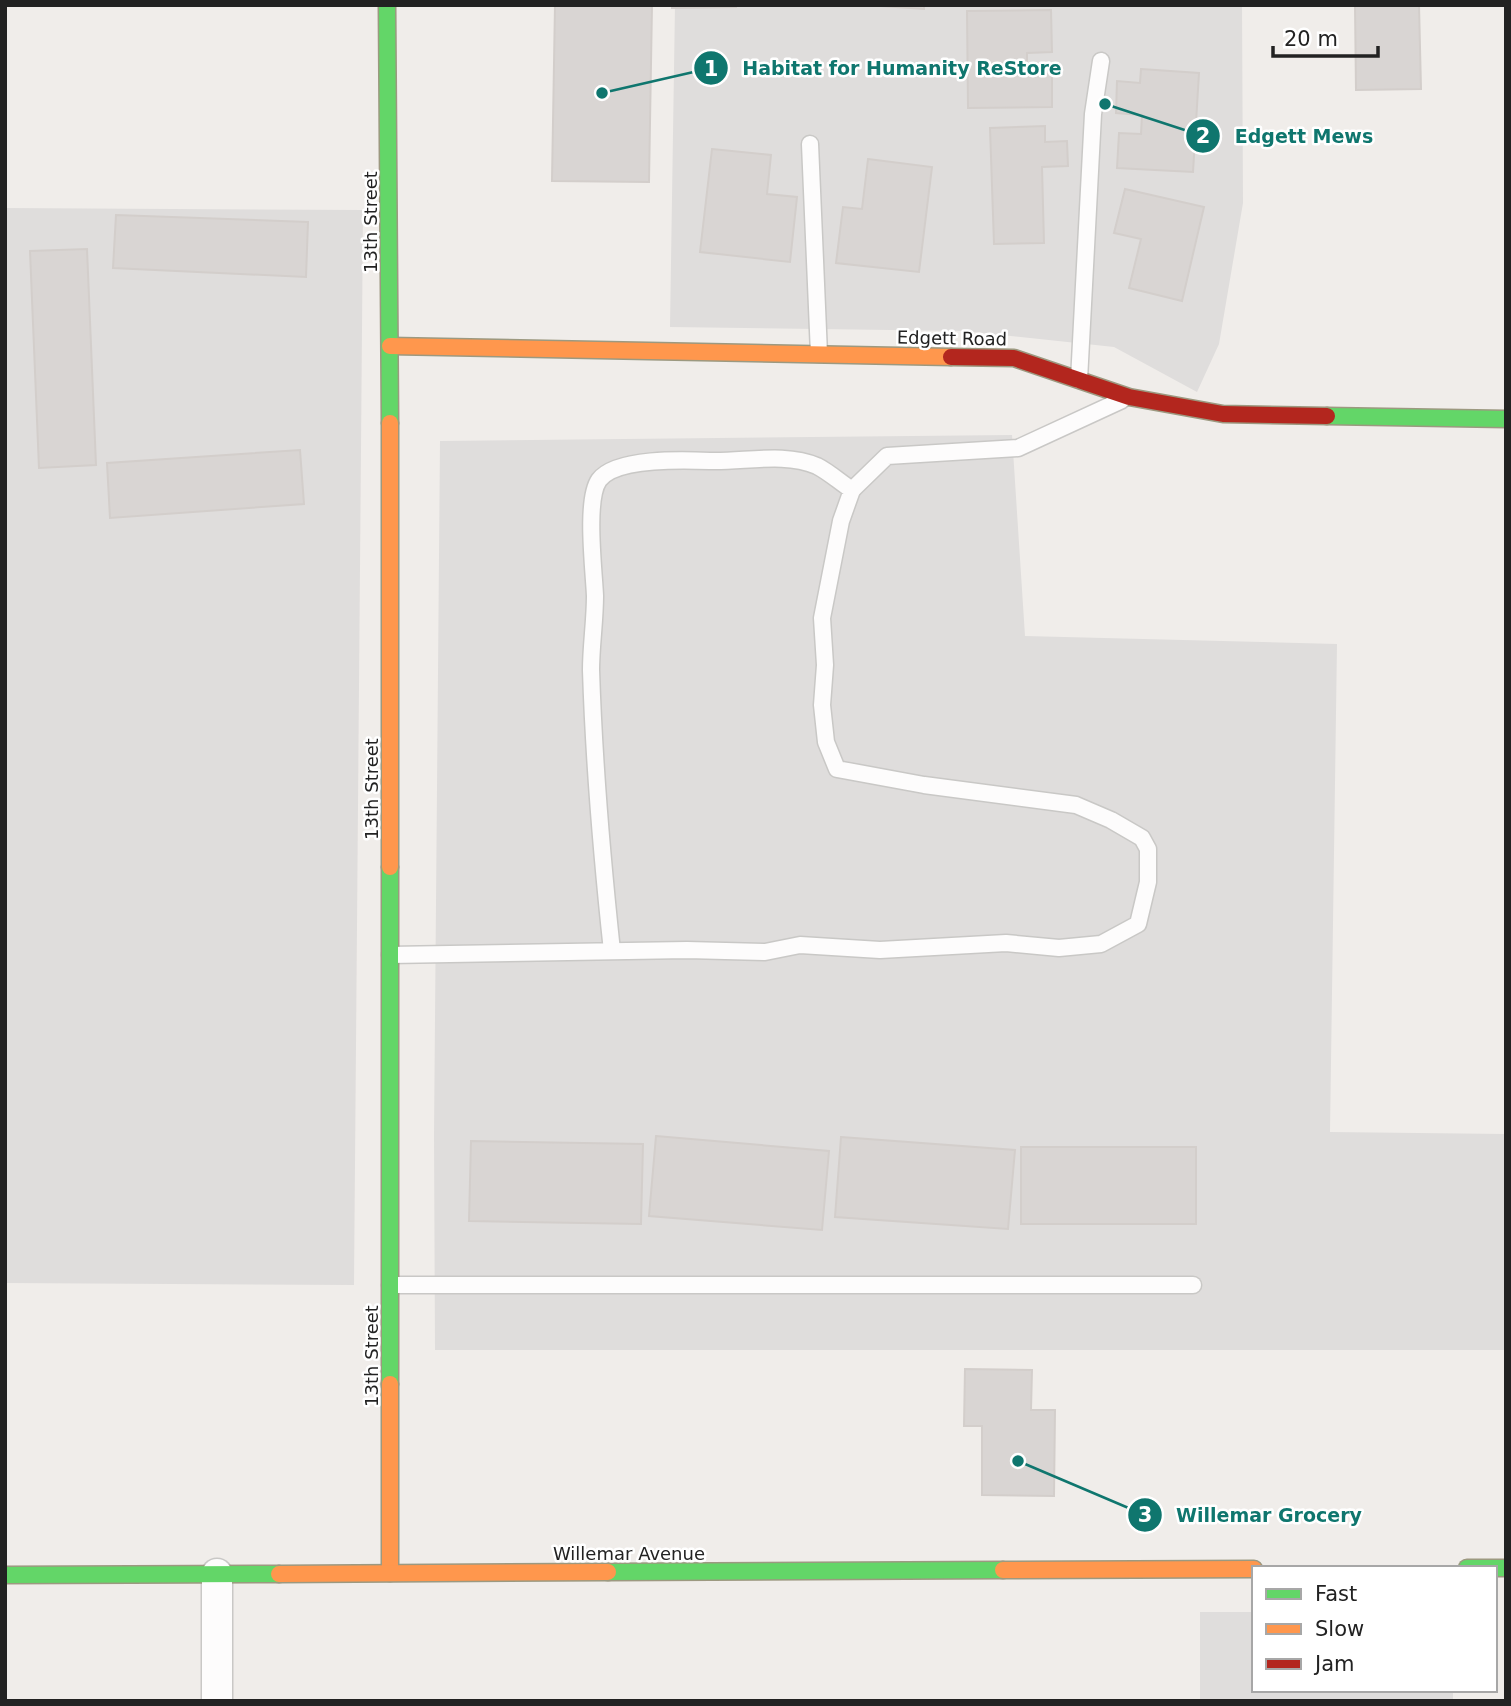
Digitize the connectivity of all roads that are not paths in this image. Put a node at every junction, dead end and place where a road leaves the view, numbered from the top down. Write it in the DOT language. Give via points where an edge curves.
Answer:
graph roads {
  1 [pos="387,5"];
  2 [pos="1101,61"];
  3 [pos="810,144"];
  4 [pos="390,346"];
  5 [pos="819,354"];
  6 [pos="1079,380"];
  7 [pos="1129,397"];
  8 [pos="1506,419"];
  9 [pos="852,490"];
  10 [pos="612,951"];
  11 [pos="390,955"];
  12 [pos="390,1285"];
  13 [pos="1193,1285"];
  14 [pos="1252,1569"];
  15 [pos="390,1573"];
  16 [pos="218,1574"];
  17 [pos="5,1575"];
  18 [pos="217,1701"];
  1 -- 4 [label="street, 13th Street"];
  2 -- 6 [label="lane" via="1093,114"];
  3 -- 5 [label="lane"];
  4 -- 5 [label="street, Edgett Road"];
  4 -- 11 [label="street, 13th Street"];
  5 -- 6 [label="street, Edgett Road" via="1014,358"];
  6 -- 7 [label="street, Edgett Road"];
  7 -- 8 [label="street, Edgett Road" via="1223,414"];
  7 -- 9 [label="lane" via="1018,448 887,456"];
  9 -- 10 [label="lane" via="817,466 783,459 675,460 617,467 599,480 592,541 591,667"];
  9 -- 10 [label="lane" via="841,521 822,618 825,665 821,705 826,742 837,769 1076,805 1111,820 1142,838 1148,849 1148,882 1138,924 1101,944 1059,948 1006,943 880,950 800,945 765,952"];
  10 -- 11 [label="lane"];
  11 -- 12 [label="street, 13th Street"];
  12 -- 13 [label="lane"];
  12 -- 15 [label="street, 13th Street"];
  14 -- 15 [label="street, Willemar Avenue"];
  15 -- 16 [label="street, Willemar Avenue"];
  16 -- 17 [label="street, Willemar Avenue"];
  16 -- 18 [label="street"];
}
